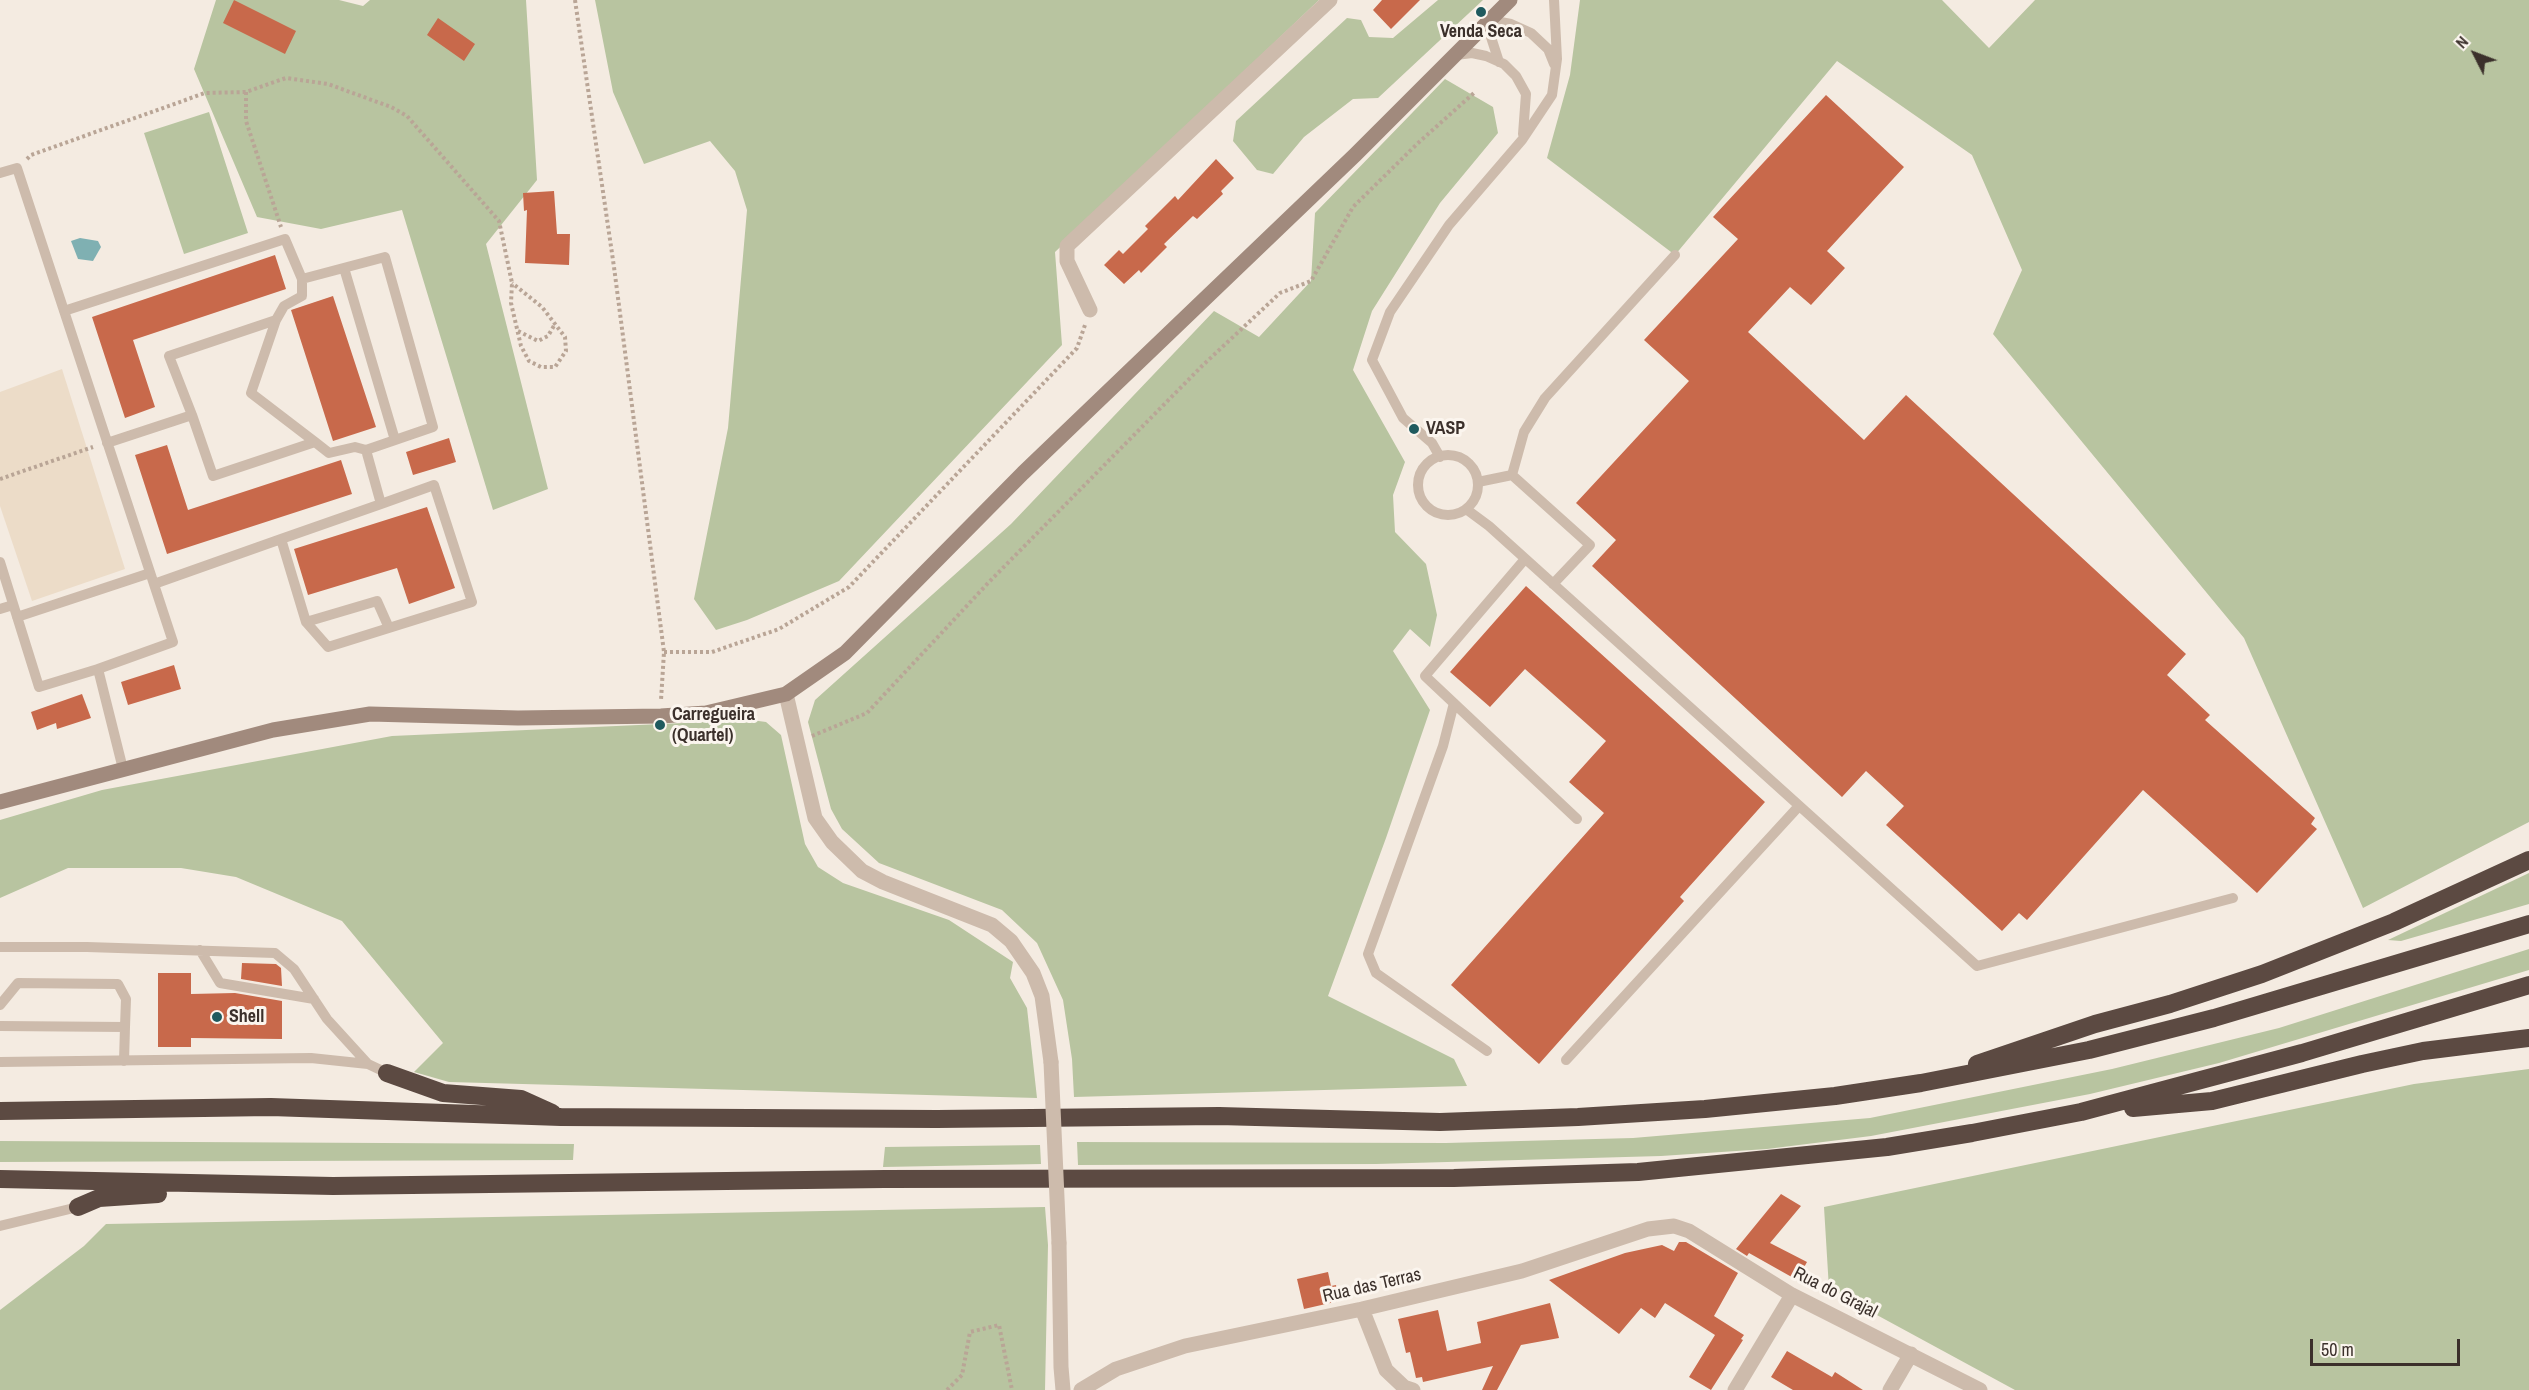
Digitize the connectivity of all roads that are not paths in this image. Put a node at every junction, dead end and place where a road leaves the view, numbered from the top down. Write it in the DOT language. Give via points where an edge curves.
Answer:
graph roads {
  1 [pos="1330,0"];
  2 [pos="1510,0"];
  3 [pos="1554,0"];
  4 [pos="1490,20"];
  5 [pos="1455,55"];
  6 [pos="1499,62"];
  7 [pos="1556,72"];
  8 [pos="1527,104"];
  9 [pos="1542,110"];
  10 [pos="1522,140"];
  11 [pos="0,173"];
  12 [pos="1675,255"];
  13 [pos="344,268"];
  14 [pos="302,279"];
  15 [pos="1090,310"];
  16 [pos="64,311"];
  17 [pos="276,320"];
  18 [pos="192,415"];
  19 [pos="395,440"];
  20 [pos="315,442"];
  21 [pos="107,443"];
  22 [pos="366,450"];
  23 [pos="1440,457"];
  24 [pos="1512,475"];
  25 [pos="1478,482"];
  26 [pos="381,504"];
  27 [pos="1466,509"];
  28 [pos="281,539"];
  29 [pos="1525,559"];
  30 [pos="0,562"];
  31 [pos="152,578"];
  32 [pos="1553,584"];
  33 [pos="13,605"];
  34 [pos="0,609"];
  35 [pos="17,616"];
  36 [pos="306,622"];
  37 [pos="389,628"];
  38 [pos="98,669"];
  39 [pos="786,694"];
  40 [pos="1454,703"];
  41 [pos="123,769"];
  42 [pos="0,802"];
  43 [pos="1799,806"];
  44 [pos="1577,819"];
  45 [pos="2529,860"];
  46 [pos="2233,898"];
  47 [pos="2529,924"];
  48 [pos="0,947"];
  49 [pos="200,950"];
  50 [pos="2529,985"];
  51 [pos="314,999"];
  52 [pos="0,1005"];
  53 [pos="0,1026"];
  54 [pos="124,1027"];
  55 [pos="2529,1038"];
  56 [pos="1487,1051"];
  57 [pos="1566,1060"];
  58 [pos="124,1061"];
  59 [pos="0,1062"];
  60 [pos="368,1064"];
  61 [pos="387,1073"];
  62 [pos="1921,1083"];
  63 [pos="0,1112"];
  64 [pos="2081,1112"];
  65 [pos="561,1117"];
  66 [pos="0,1179"];
  67 [pos="333,1186"];
  68 [pos="78,1207"];
  69 [pos="0,1226"];
  70 [pos="1674,1226"];
  71 [pos="1792,1295"];
  72 [pos="1362,1309"];
  73 [pos="1911,1354"];
  74 [pos="1064,1390"];
  75 [pos="1081,1390"];
  76 [pos="1413,1390"];
  77 [pos="1735,1390"];
  78 [pos="1890,1390"];
  79 [pos="1980,1390"];
  1 -- 15 [label="street" via="1067,246 1067,261"];
  2 -- 4 [label="main road"];
  3 -- 7 [label="lane"];
  4 -- 5 [label="main road"];
  4 -- 6 [label="lane"];
  4 -- 7 [label="lane" via="1519,27 1538,38 1548,49"];
  5 -- 6 [label="lane" via="1472,52"];
  5 -- 39 [label="main road" via="1023,473 845,653"];
  6 -- 8 [label="lane" via="1516,76"];
  7 -- 9 [label="lane" via="1552,95"];
  8 -- 9 [label="lane" via="1531,111"];
  8 -- 10 [label="lane"];
  9 -- 10 [label="lane"];
  10 -- 23 [label="lane" via="1449,225 1390,312 1372,360 1403,418 1432,443"];
  11 -- 16 [label="lane" via="17,168"];
  12 -- 24 [label="lane" via="1545,398 1524,432"];
  13 -- 14 [label="lane"];
  13 -- 19 [label="lane"];
  13 -- 19 [label="lane" via="385,257 433,427"];
  14 -- 16 [label="lane" via="285,239"];
  14 -- 17 [label="lane" via="302,296 284,306"];
  16 -- 21 [label="lane"];
  17 -- 18 [label="lane" via="169,356"];
  17 -- 20 [label="lane" via="251,393"];
  18 -- 20 [label="lane" via="213,476"];
  18 -- 21 [label="lane"];
  19 -- 22 [label="lane"];
  20 -- 22 [label="lane" via="329,453 355,447"];
  21 -- 31 [label="lane"];
  22 -- 26 [label="lane"];
  23 -- 25 [label="lane" via="1460,458 1475,472"];
  23 -- 27 [label="lane" via="1430,462 1419,479 1422,499 1437,513 1457,514"];
  24 -- 25 [label="lane"];
  24 -- 32 [label="lane" via="1590,545"];
  25 -- 27 [label="lane" via="1473,502"];
  26 -- 28 [label="lane"];
  26 -- 37 [label="lane" via="434,485 472,602"];
  27 -- 29 [label="lane"];
  28 -- 31 [label="lane"];
  28 -- 36 [label="lane"];
  29 -- 32 [label="lane"];
  29 -- 40 [label="lane" via="1425,676"];
  30 -- 33 [label="lane"];
  31 -- 35 [label="lane"];
  31 -- 38 [label="lane" via="173,642"];
  32 -- 43 [label="lane"];
  33 -- 34 [label="lane"];
  33 -- 35 [label="lane"];
  35 -- 38 [label="lane" via="39,687"];
  36 -- 37 [label="lane" via="328,647"];
  36 -- 37 [label="lane" via="377,601"];
  38 -- 41 [label="lane"];
  39 -- 41 [label="main road" via="706,713 661,716 370,714 273,730"];
  39 -- 74 [label="street, bridge" via="815,818 832,842 861,871 992,925 1011,941 1033,973 1042,996 1051,1062 1060,1367"];
  40 -- 44 [label="lane"];
  40 -- 56 [label="lane" via="1443,746 1368,954 1376,973"];
  41 -- 42 [label="main road"];
  43 -- 46 [label="lane" via="1977,966"];
  43 -- 57 [label="lane"];
  45 -- 62 [label="highway" via="2394,922 2262,975 2095,1024"];
  47 -- 62 [label="highway" via="2214,1018 2090,1050"];
  48 -- 49 [label="lane"];
  49 -- 51 [label="lane" via="220,983"];
  49 -- 51 [label="lane" via="275,953 294,969"];
  50 -- 64 [label="highway" via="2302,1053"];
  51 -- 60 [label="lane"];
  52 -- 54 [label="lane" via="18,983 118,984 126,999"];
  53 -- 54 [label="lane"];
  54 -- 58 [label="lane"];
  55 -- 64 [label="highway" via="2423,1051 2212,1101"];
  58 -- 59 [label="lane"];
  58 -- 60 [label="lane" via="310,1058"];
  60 -- 61 [label="lane"];
  61 -- 65 [label="highway" via="443,1093 521,1099"];
  62 -- 65 [label="highway" via="1705,1109 1440,1122 1219,1116"];
  63 -- 65 [label="highway" via="271,1107"];
  64 -- 67 [label="highway" via="1887,1147 1638,1172 1443,1178 884,1179"];
  66 -- 67 [label="highway"];
  67 -- 68 [label="highway" via="138,1194 99,1198"];
  68 -- 69 [label="lane"];
  70 -- 71 [label="street, Rua do Grajal" via="1689,1231"];
  70 -- 72 [label="street, Rua das Terras" via="1648,1229 1522,1271"];
  71 -- 73 [label="street, Rua do Grajal"];
  71 -- 77 [label="street"];
  72 -- 75 [label="street, Rua das Terras" via="1185,1346 1116,1369"];
  72 -- 76 [label="street" via="1386,1370"];
  73 -- 78 [label="street"];
  73 -- 79 [label="street, Rua do Grajal"];
}
